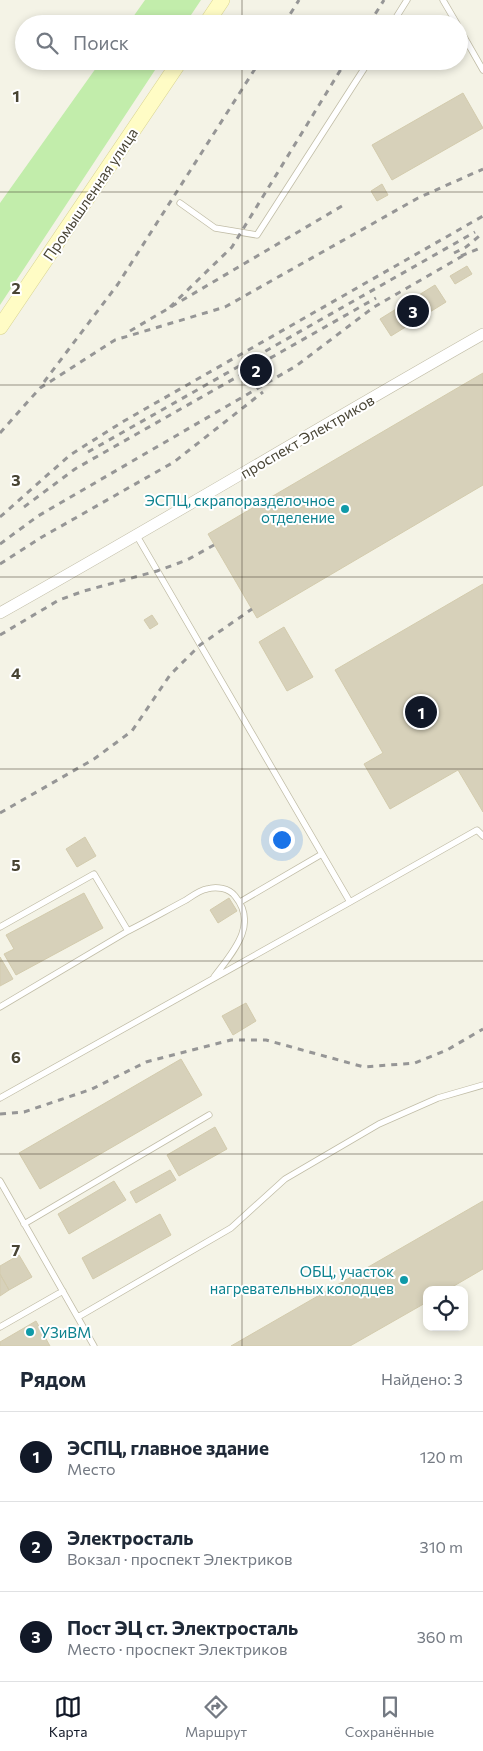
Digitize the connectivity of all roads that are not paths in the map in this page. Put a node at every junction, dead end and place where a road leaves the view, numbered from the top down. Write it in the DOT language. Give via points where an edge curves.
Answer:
graph roads {
  1 [pos="222,0"];
  2 [pos="407,0"];
  3 [pos="443,0"];
  4 [pos="212,15"];
  5 [pos="398,15"];
  6 [pos="452,15"];
  7 [pos="468,44"];
  8 [pos="174,70"];
  9 [pos="363,70"];
  10 [pos="483,70"];
  11 [pos="180,203"];
  12 [pos="0,327"];
  13 [pos="483,334"];
  14 [pos="136,536"];
  15 [pos="0,613"];
  16 [pos="483,836"];
  17 [pos="322,854"];
  18 [pos="240,902"];
  19 [pos="350,902"];
  20 [pos="0,927"];
  21 [pos="128,931"];
  22 [pos="213,979"];
  23 [pos="0,1007"];
  24 [pos="483,1085"];
  25 [pos="0,1098"];
  26 [pos="209,1115"];
  27 [pos="0,1181"];
  28 [pos="24,1224"];
  29 [pos="63,1291"];
  30 [pos="78,1317"];
  31 [pos="0,1327"];
  32 [pos="94,1346"];
  1 -- 4 [label="street"];
  2 -- 5 [label="lane"];
  3 -- 6 [label="lane"];
  7 -- 10 [label="lane"];
  8 -- 12 [label="street, Промышленная улица"];
  9 -- 11 [label="lane" via="257,235 215,228"];
  13 -- 14 [label="street, проспект Электриков"];
  14 -- 15 [label="street, проспект Электриков"];
  14 -- 17 [label="lane"];
  16 -- 19 [label="lane" via="477,830"];
  17 -- 18 [label="lane"];
  17 -- 19 [label="lane"];
  18 -- 21 [label="lane" via="224,888 207,888"];
  18 -- 22 [label="lane" via="245,916 237,946"];
  19 -- 22 [label="lane"];
  20 -- 21 [label="lane" via="94,874"];
  21 -- 23 [label="lane"];
  22 -- 25 [label="lane"];
  24 -- 30 [label="lane" via="438,1098 379,1124 285,1179 231,1228"];
  26 -- 28 [label="lane"];
  27 -- 28 [label="lane"];
  28 -- 29 [label="lane"];
  29 -- 30 [label="lane"];
  29 -- 31 [label="lane"];
  30 -- 32 [label="lane"];
}
